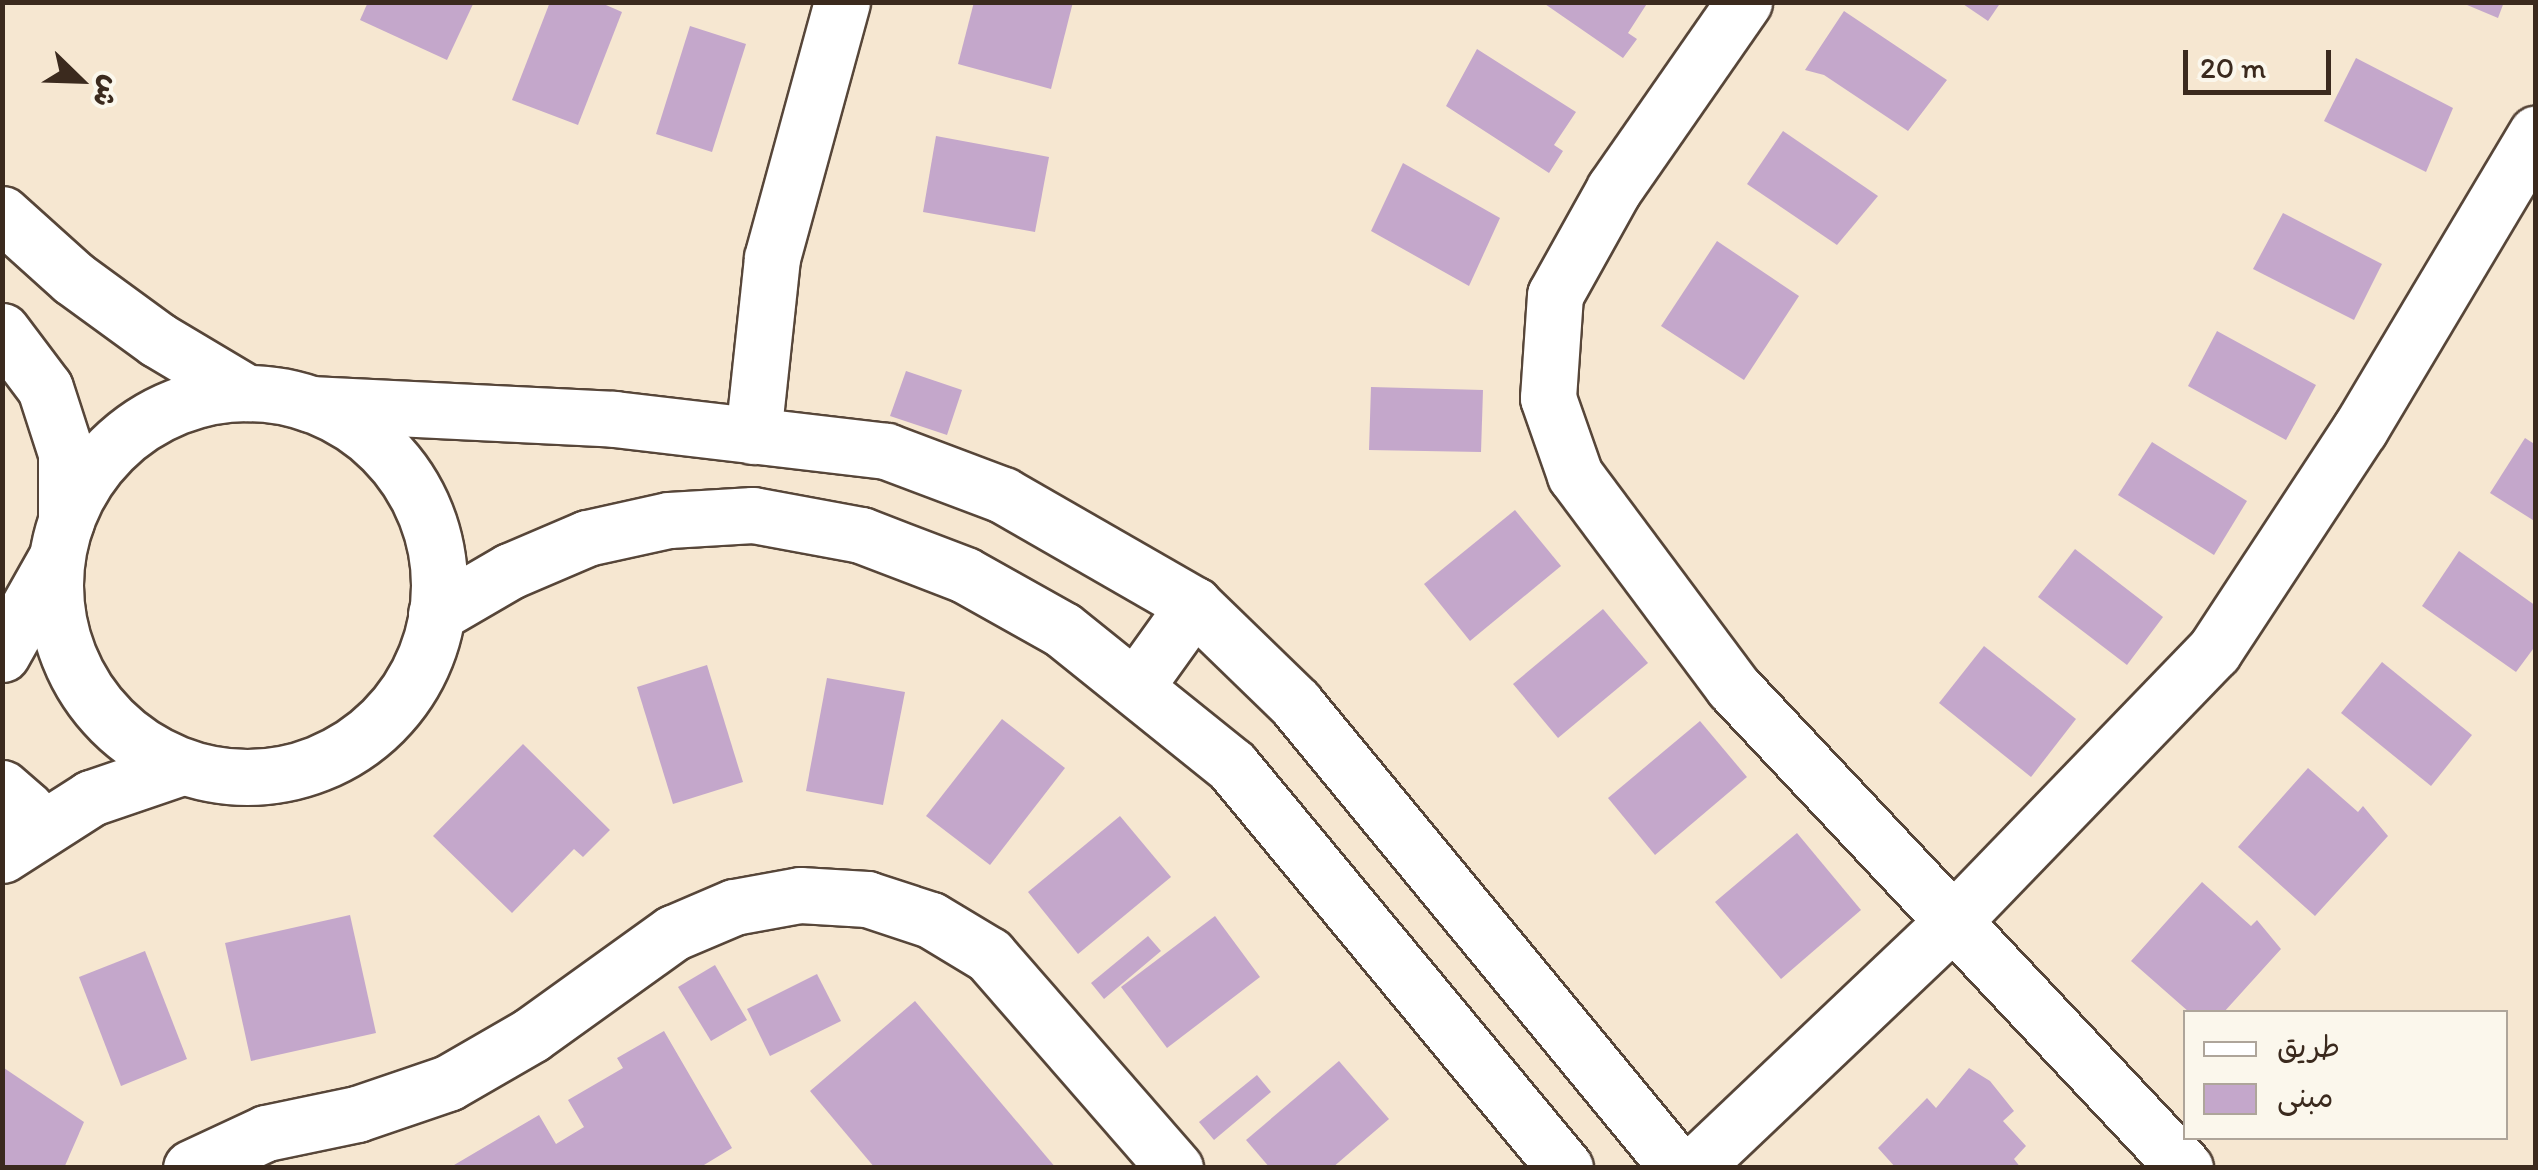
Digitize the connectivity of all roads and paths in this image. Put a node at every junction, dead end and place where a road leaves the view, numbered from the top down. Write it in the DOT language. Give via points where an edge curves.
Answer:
graph roads {
  1 [pos="842,2"];
  2 [pos="1744,2"];
  3 [pos="2536,134"];
  4 [pos="2,214"];
  5 [pos="2,331"];
  6 [pos="248,393"];
  7 [pos="312,404"];
  8 [pos="753,436"];
  9 [pos="61,539"];
  10 [pos="1194,605"];
  11 [pos="436,614"];
  12 [pos="2,654"];
  13 [pos="1136,686"];
  14 [pos="182,766"];
  15 [pos="2,788"];
  16 [pos="15,846"];
  17 [pos="1952,922"];
  18 [pos="191,1168"];
  19 [pos="1175,1168"];
  20 [pos="1564,1168"];
  21 [pos="1678,1168"];
  22 [pos="1693,1168"];
  23 [pos="2185,1168"];
  1 -- 8 [label="street" via="772,258"];
  2 -- 17 [label="street" via="1614,189 1555,296 1548,398 1575,475 1733,687"];
  3 -- 17 [label="street" via="2360,429 2214,651"];
  4 -- 6 [label="street" via="158,340"];
  5 -- 9 [label="street" via="45,388 66,453"];
  6 -- 7 [label="street"];
  6 -- 9 [label="street" via="182,404 123,438 80,490"];
  7 -- 8 [label="street" via="614,419"];
  7 -- 11 [label="street" via="376,442 420,504 433,539"];
  8 -- 10 [label="street" via="886,451 1003,495"];
  9 -- 12 [label="street"];
  9 -- 14 [label="street" via="60,632 92,700 118,728"];
  10 -- 13 [label="street"];
  10 -- 21 [label="street" via="1295,703"];
  11 -- 13 [label="street" via="510,570 587,538 669,520 753,515 861,535 966,575 1063,630"];
  11 -- 14 [label="street" via="411,685 388,715 344,750 292,772 256,778"];
  13 -- 20 [label="street" via="1232,766"];
  14 -- 16 [label="street" via="92,798"];
  15 -- 16 [label="street" via="26,809"];
  17 -- 22 [label="street"];
  17 -- 23 [label="street"];
  18 -- 19 [label="street" via="266,1133 358,1114 448,1084 531,1035 673,934 734,906 800,895 868,899 931,920 989,954"];
}
